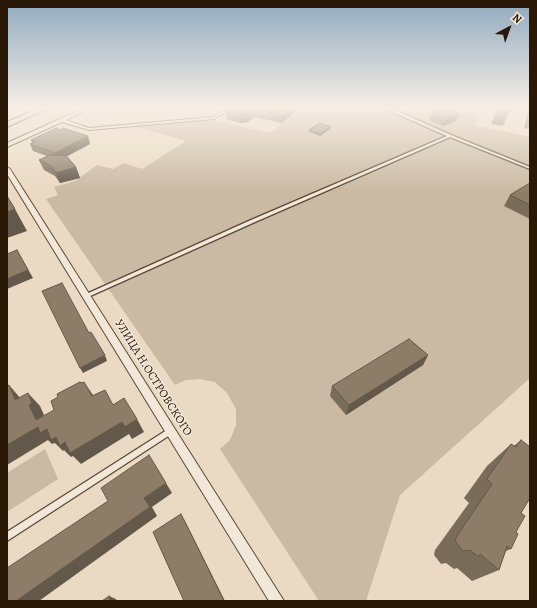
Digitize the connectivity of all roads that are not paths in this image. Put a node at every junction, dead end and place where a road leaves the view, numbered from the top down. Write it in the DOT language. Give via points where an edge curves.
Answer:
graph roads {
  1 [pos="28,135"];
  2 [pos="450,136"];
  3 [pos="7,145"];
  4 [pos="530,168"];
  5 [pos="7,169"];
  6 [pos="86,296"];
  7 [pos="170,430"];
  8 [pos="7,537"];
  9 [pos="277,601"];
  1 -- 3 [label="street"];
  2 -- 4 [label="street"];
  2 -- 6 [label="street"];
  5 -- 6 [label="street, УЛИЦА Н.ОСТРОВСКОГО"];
  6 -- 7 [label="street, УЛИЦА Н.ОСТРОВСКОГО"];
  7 -- 8 [label="street"];
  7 -- 9 [label="street, УЛИЦА Н.ОСТРОВСКОГО"];
}
